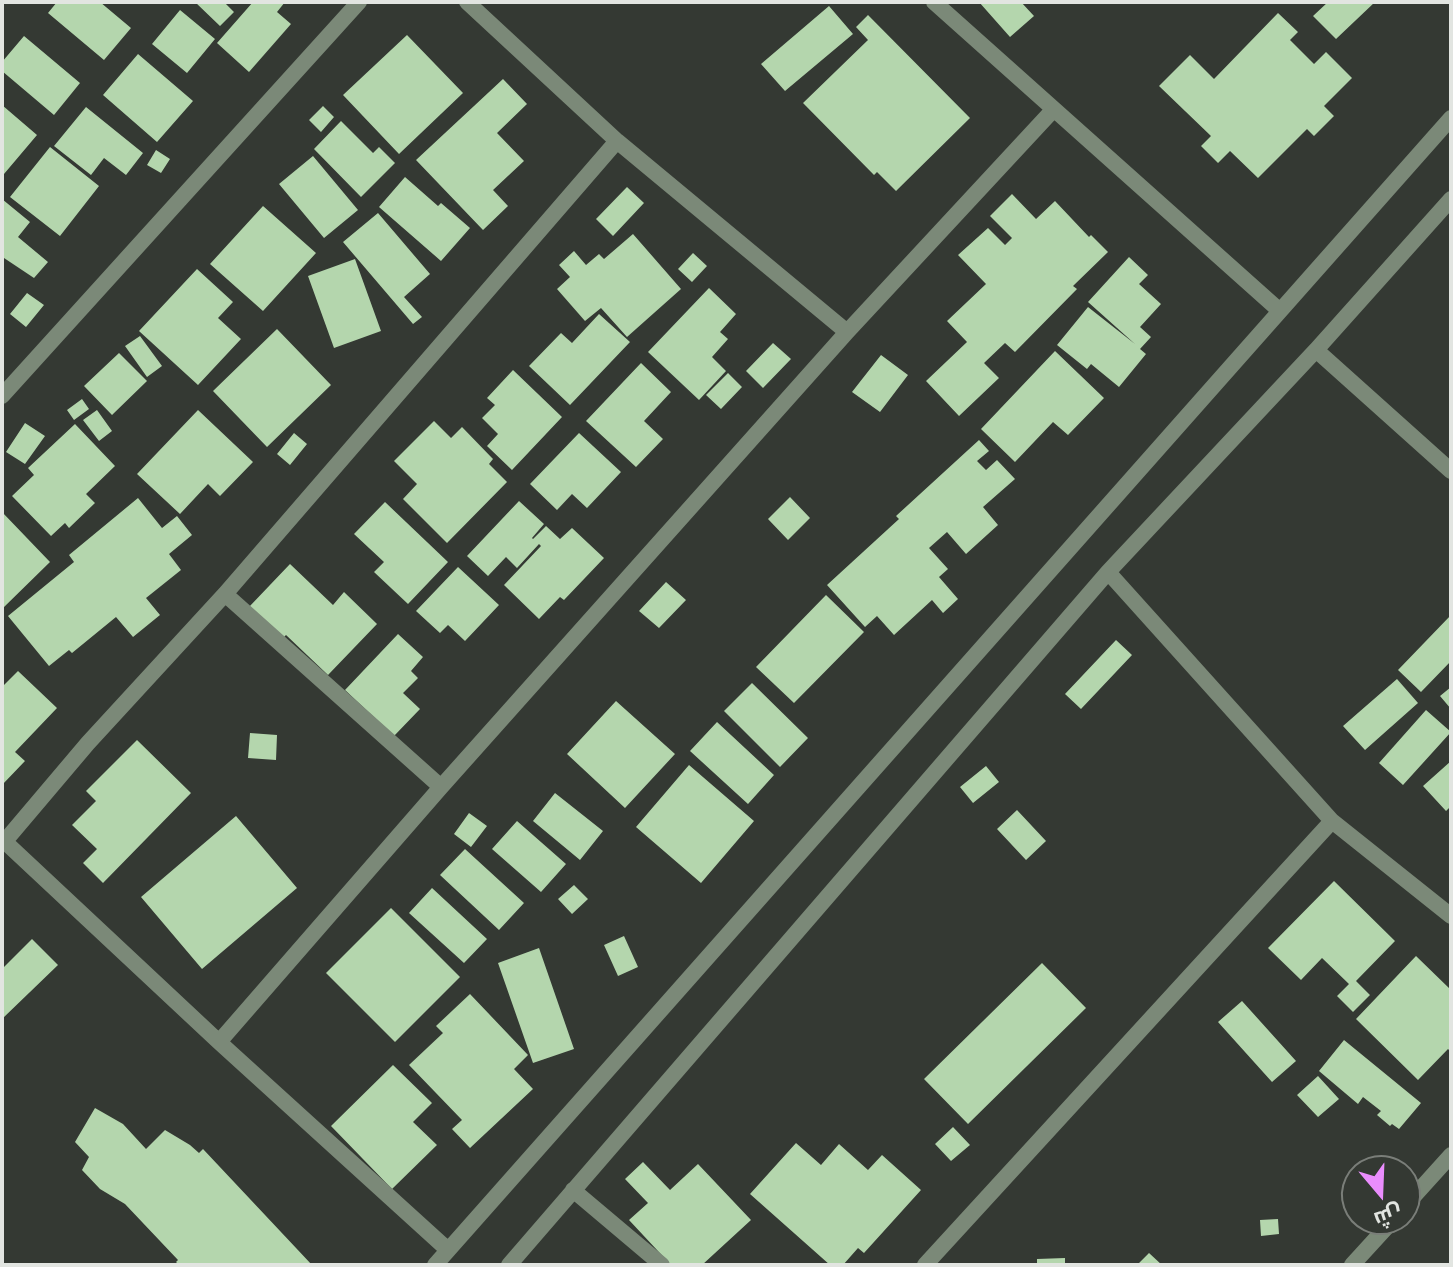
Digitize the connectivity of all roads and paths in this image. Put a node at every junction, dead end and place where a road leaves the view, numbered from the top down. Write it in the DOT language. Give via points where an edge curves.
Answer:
graph roads {
  1 [pos="359,2"];
  2 [pos="467,2"];
  3 [pos="934,2"];
  4 [pos="1054,109"];
  5 [pos="1451,118"];
  6 [pos="617,141"];
  7 [pos="1451,199"];
  8 [pos="1280,311"];
  9 [pos="847,332"];
  10 [pos="1316,350"];
  11 [pos="2,396"];
  12 [pos="1451,471"];
  13 [pos="1108,572"];
  14 [pos="225,594"];
  15 [pos="441,787"];
  16 [pos="1332,821"];
  17 [pos="4,840"];
  18 [pos="1451,916"];
  19 [pos="219,1042"];
  20 [pos="1451,1155"];
  21 [pos="1421,1188"];
  22 [pos="573,1190"];
  23 [pos="1379,1235"];
  24 [pos="448,1250"];
  25 [pos="435,1265"];
  26 [pos="509,1265"];
  27 [pos="662,1265"];
  28 [pos="925,1265"];
  29 [pos="1352,1265"];
  1 -- 11 [label="street"];
  2 -- 6 [label="street"];
  3 -- 4 [label="street"];
  4 -- 8 [label="street"];
  4 -- 9 [label="street"];
  5 -- 8 [label="street"];
  6 -- 9 [label="street"];
  6 -- 14 [label="street"];
  7 -- 10 [label="street"];
  8 -- 24 [label="street"];
  9 -- 15 [label="street"];
  10 -- 12 [label="street"];
  10 -- 13 [label="street"];
  13 -- 16 [label="street"];
  13 -- 22 [label="street"];
  14 -- 15 [label="street"];
  14 -- 17 [label="street"];
  15 -- 19 [label="street"];
  16 -- 18 [label="street"];
  16 -- 28 [label="street"];
  17 -- 19 [label="street"];
  19 -- 24 [label="street"];
  20 -- 21 [label="street"];
  22 -- 26 [label="street"];
  22 -- 27 [label="street"];
  23 -- 29 [label="street"];
  24 -- 25 [label="street"];
}
